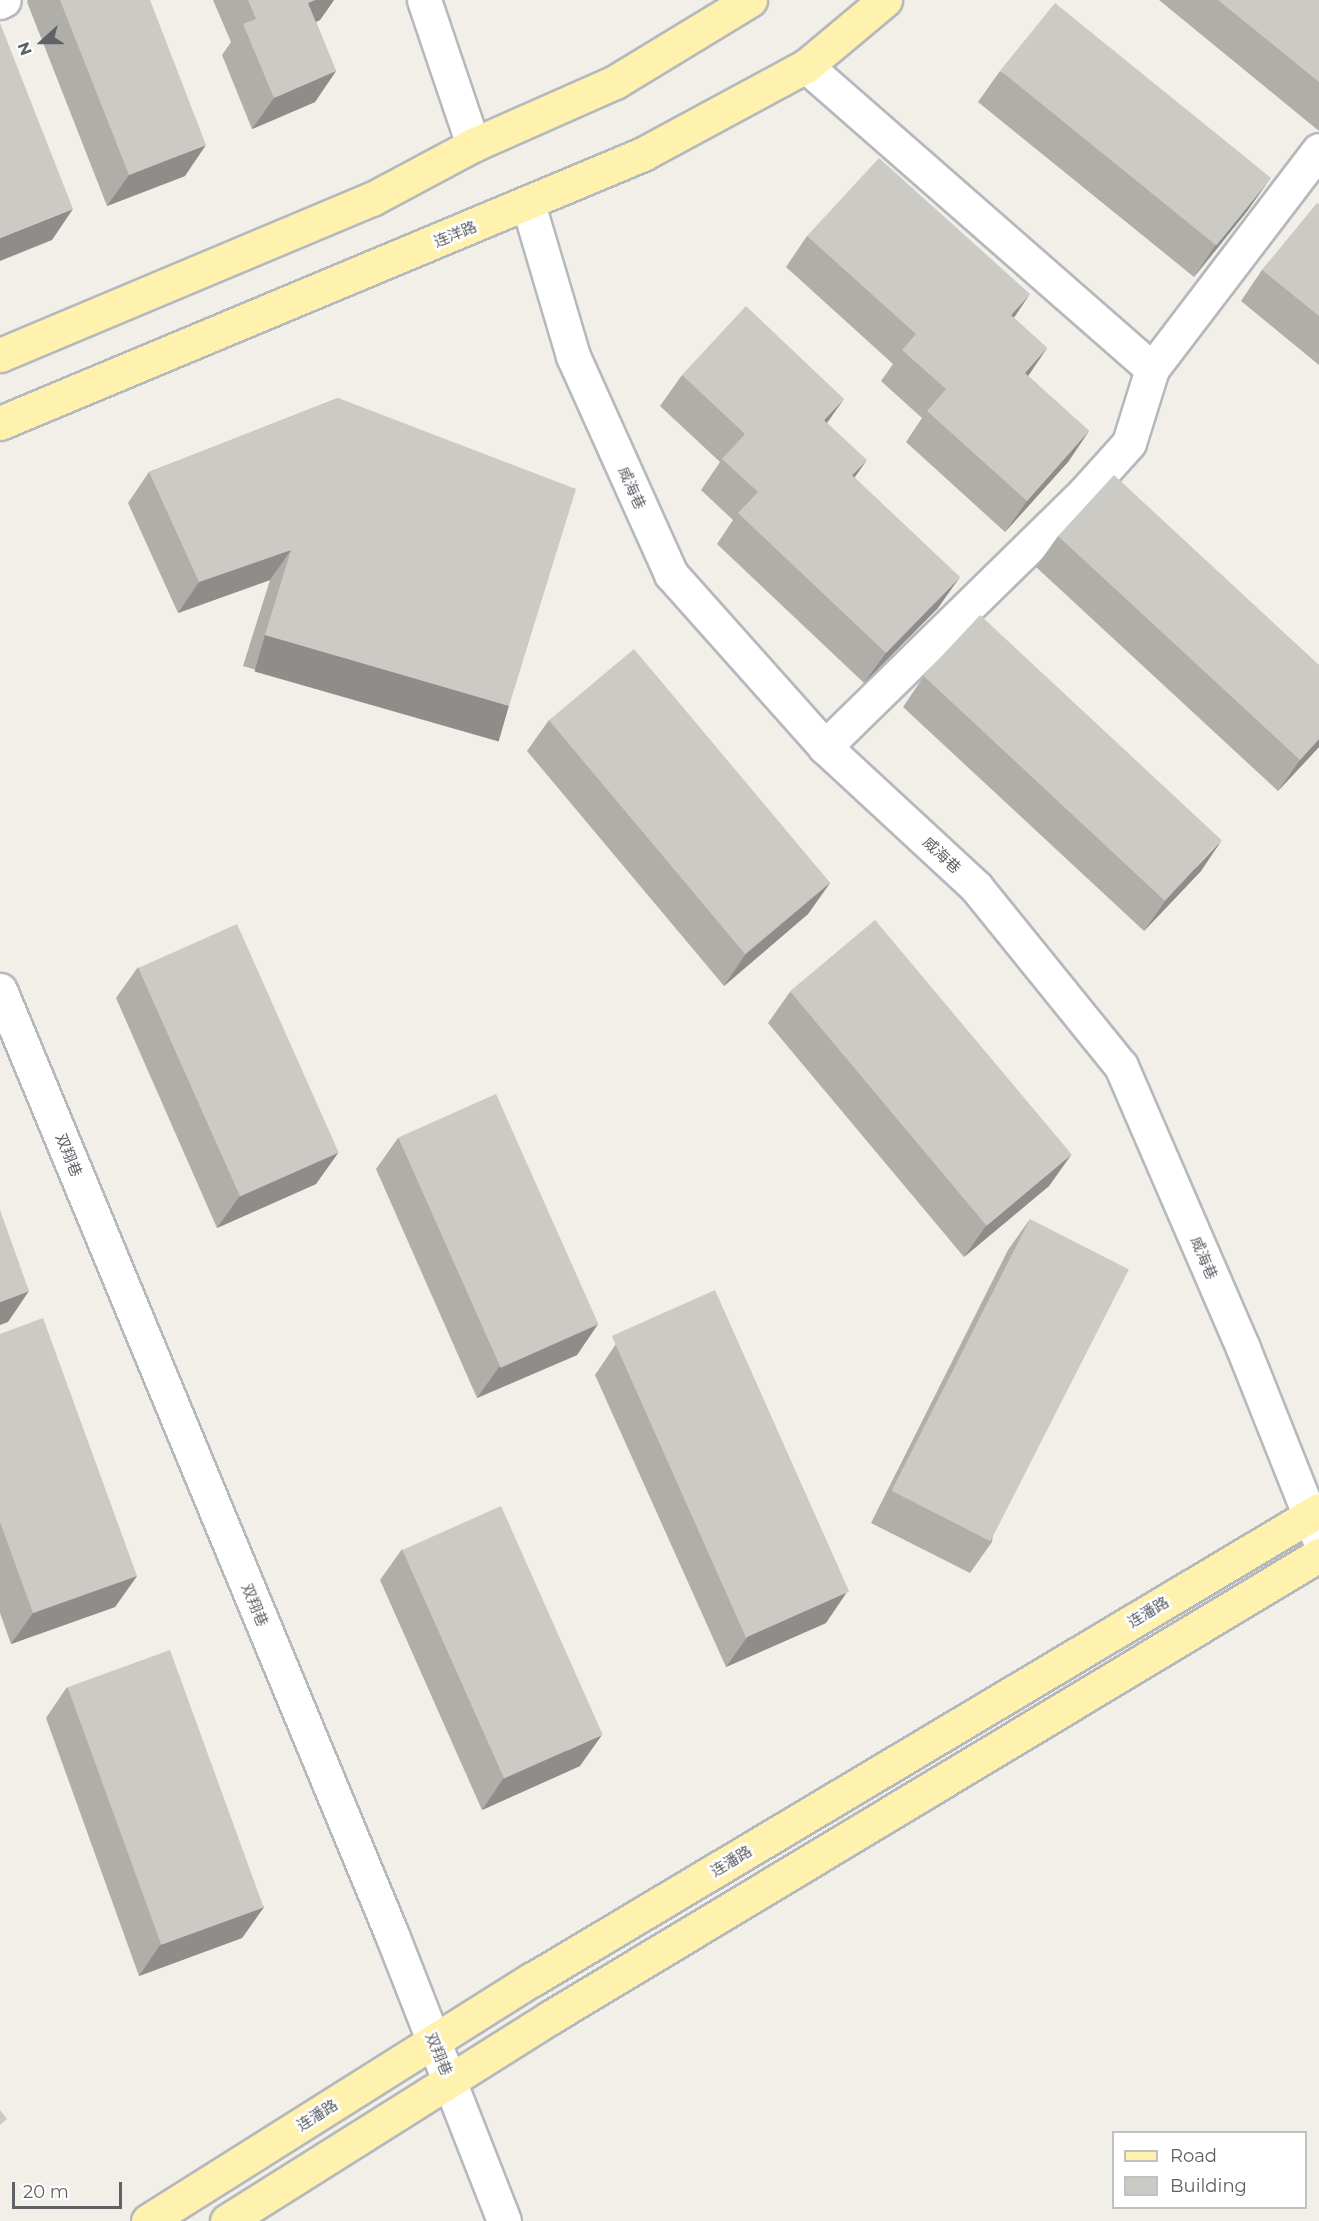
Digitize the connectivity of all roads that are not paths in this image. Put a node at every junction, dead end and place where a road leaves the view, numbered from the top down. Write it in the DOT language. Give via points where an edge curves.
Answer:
graph roads {
  1 [pos="4,0"];
  2 [pos="424,0"];
  3 [pos="750,0"];
  4 [pos="885,0"];
  5 [pos="0,2"];
  6 [pos="806,66"];
  7 [pos="473,145"];
  8 [pos="1319,150"];
  9 [pos="528,204"];
  10 [pos="0,355"];
  11 [pos="1152,369"];
  12 [pos="0,423"];
  13 [pos="1084,493"];
  14 [pos="1110,517"];
  15 [pos="825,747"];
  16 [pos="0,990"];
  17 [pos="1316,1521"];
  18 [pos="1319,1555"];
  19 [pos="434,2042"];
  20 [pos="450,2082"];
  21 [pos="148,2221"];
  22 [pos="227,2221"];
  23 [pos="504,2221"];
  1 -- 5 [label="street"];
  2 -- 7 [label="street"];
  3 -- 7 [label="main road" via="615,82"];
  4 -- 6 [label="main road, 连洋路"];
  6 -- 9 [label="main road, 连洋路" via="643,154"];
  6 -- 11 [label="street"];
  7 -- 10 [label="main road" via="372,200"];
  8 -- 11 [label="street"];
  9 -- 12 [label="main road, 连洋路"];
  9 -- 15 [label="street, 威海巷" via="573,356 671,574"];
  11 -- 13 [label="street" via="1130,443"];
  13 -- 14 [label="street"];
  13 -- 15 [label="street"];
  15 -- 17 [label="street, 威海巷" via="976,886 1121,1066"];
  16 -- 19 [label="street, 双翔巷"];
  17 -- 19 [label="main road, 连潘路"];
  18 -- 20 [label="main road"];
  19 -- 20 [label="street, 双翔巷"];
  19 -- 21 [label="main road, 连潘路"];
  20 -- 22 [label="main road"];
  20 -- 23 [label="street, 双翔巷"];
}
